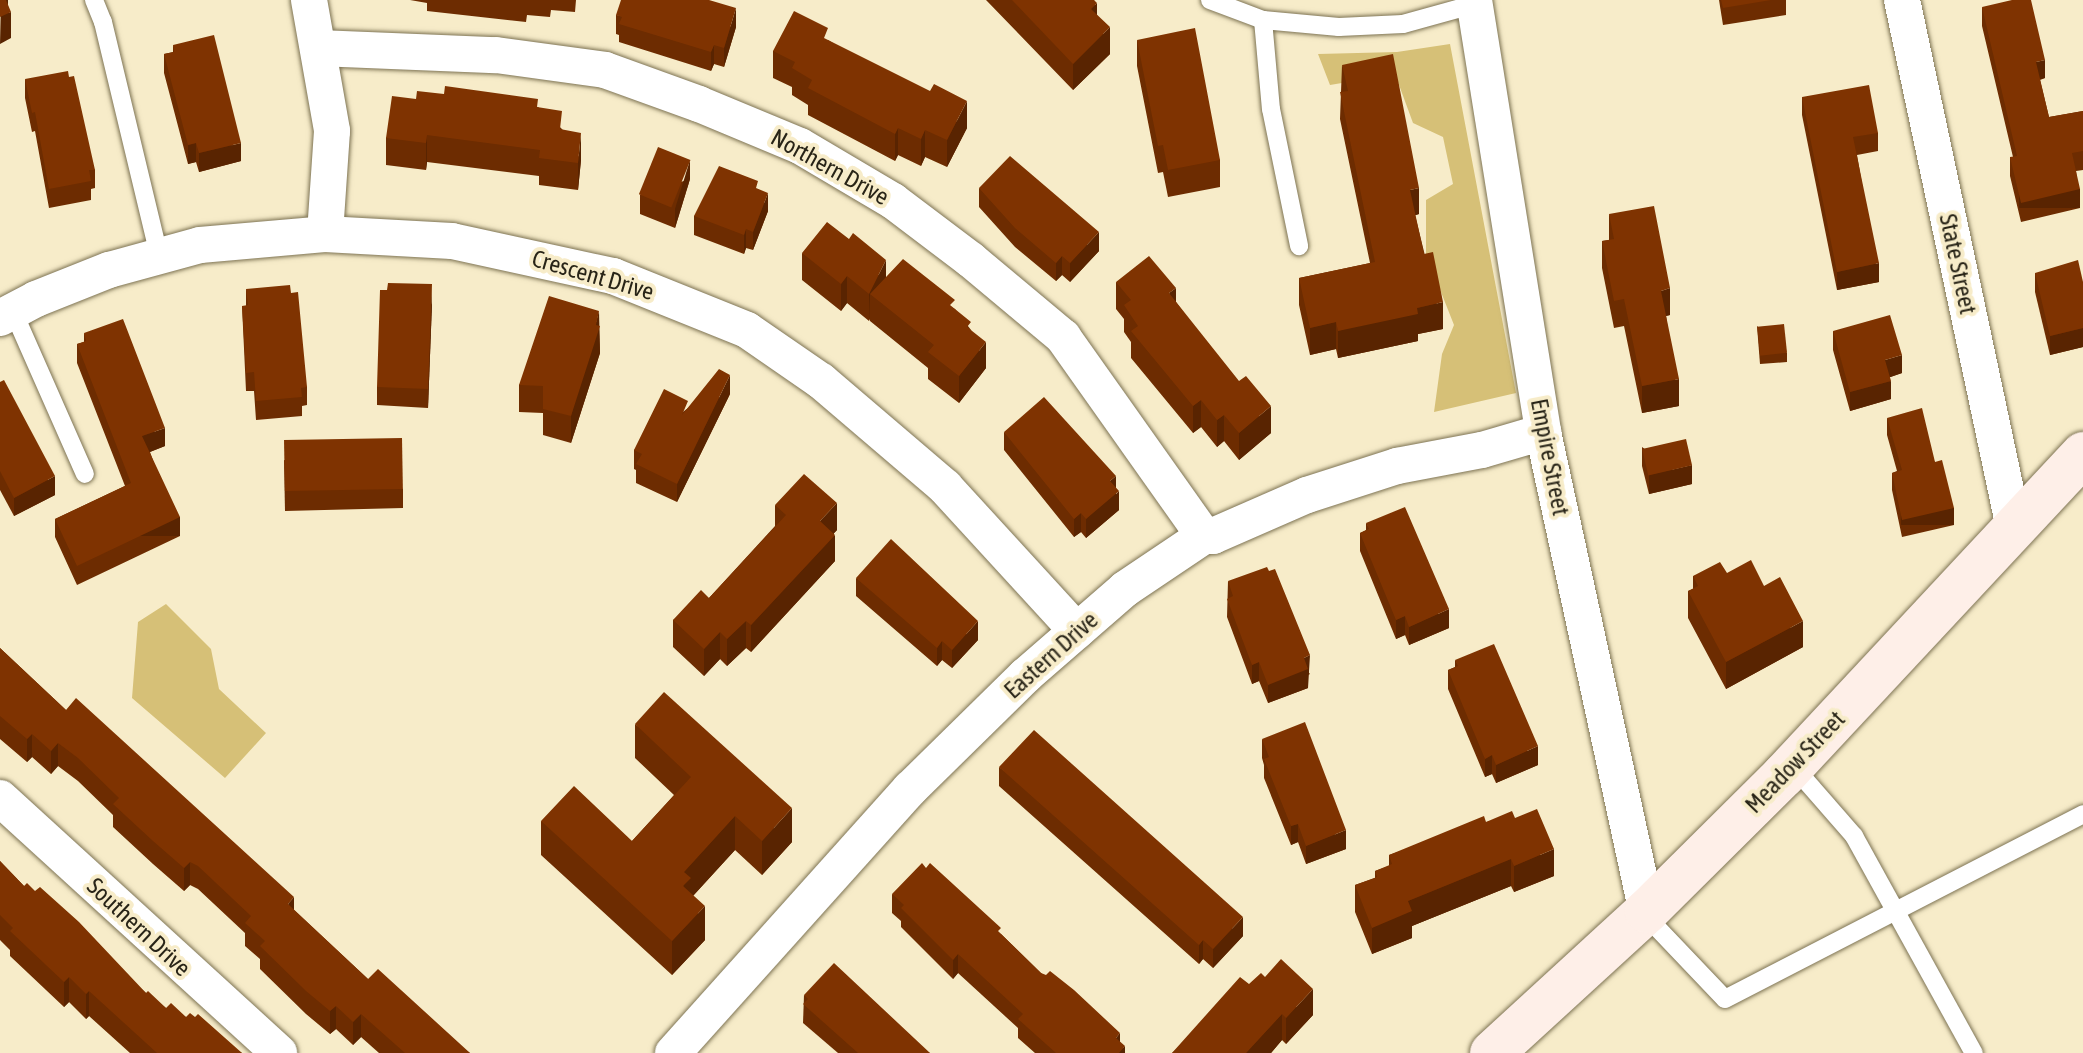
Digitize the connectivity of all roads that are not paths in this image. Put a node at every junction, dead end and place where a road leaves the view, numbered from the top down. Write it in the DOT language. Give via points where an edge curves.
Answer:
graph roads {
  1 [pos="94,0"];
  2 [pos="309,0"];
  3 [pos="1210,0"];
  4 [pos="1902,0"];
  5 [pos="1475,2"];
  6 [pos="1263,20"];
  7 [pos="318,48"];
  8 [pos="325,234"];
  9 [pos="1299,246"];
  10 [pos="159,256"];
  11 [pos="6,315"];
  12 [pos="1543,432"];
  13 [pos="2083,454"];
  14 [pos="85,474"];
  15 [pos="2014,528"];
  16 [pos="1204,536"];
  17 [pos="1077,631"];
  18 [pos="1793,766"];
  19 [pos="0,798"];
  20 [pos="2083,814"];
  21 [pos="1896,911"];
  22 [pos="1645,912"];
  23 [pos="279,1053"];
  24 [pos="673,1053"];
  25 [pos="1492,1053"];
  26 [pos="1974,1053"];
  1 -- 10 [label="lane"];
  2 -- 7 [label="street"];
  3 -- 6 [label="lane"];
  4 -- 15 [label="street, State Street"];
  5 -- 6 [label="lane" via="1403,24 1339,27"];
  5 -- 12 [label="street, Empire Street"];
  6 -- 9 [label="lane" via="1271,109"];
  7 -- 8 [label="street" via="332,131"];
  7 -- 16 [label="street, Northern Drive" via="496,55 605,70 800,146 893,201 1063,337"];
  8 -- 10 [label="street, Crescent Drive" via="200,245"];
  8 -- 17 [label="street, Crescent Drive" via="452,241 547,260 613,276 747,330 833,391 945,487"];
  10 -- 11 [label="street, Crescent Drive" via="109,270"];
  11 -- 14 [label="lane"];
  12 -- 16 [label="street, Eastern Drive" via="1397,466"];
  12 -- 22 [label="street, Empire Street"];
  13 -- 15 [label="main road, Meadow Street"];
  15 -- 18 [label="main road, Meadow Street"];
  16 -- 17 [label="street, Eastern Drive" via="1125,589"];
  17 -- 24 [label="street, Eastern Drive" via="910,789"];
  18 -- 21 [label="lane" via="1854,836"];
  18 -- 22 [label="main road, Meadow Street"];
  19 -- 23 [label="street, Southern Drive"];
  20 -- 21 [label="lane"];
  21 -- 22 [label="lane" via="1725,999"];
  21 -- 26 [label="lane"];
  22 -- 25 [label="main road, Meadow Street"];
}
